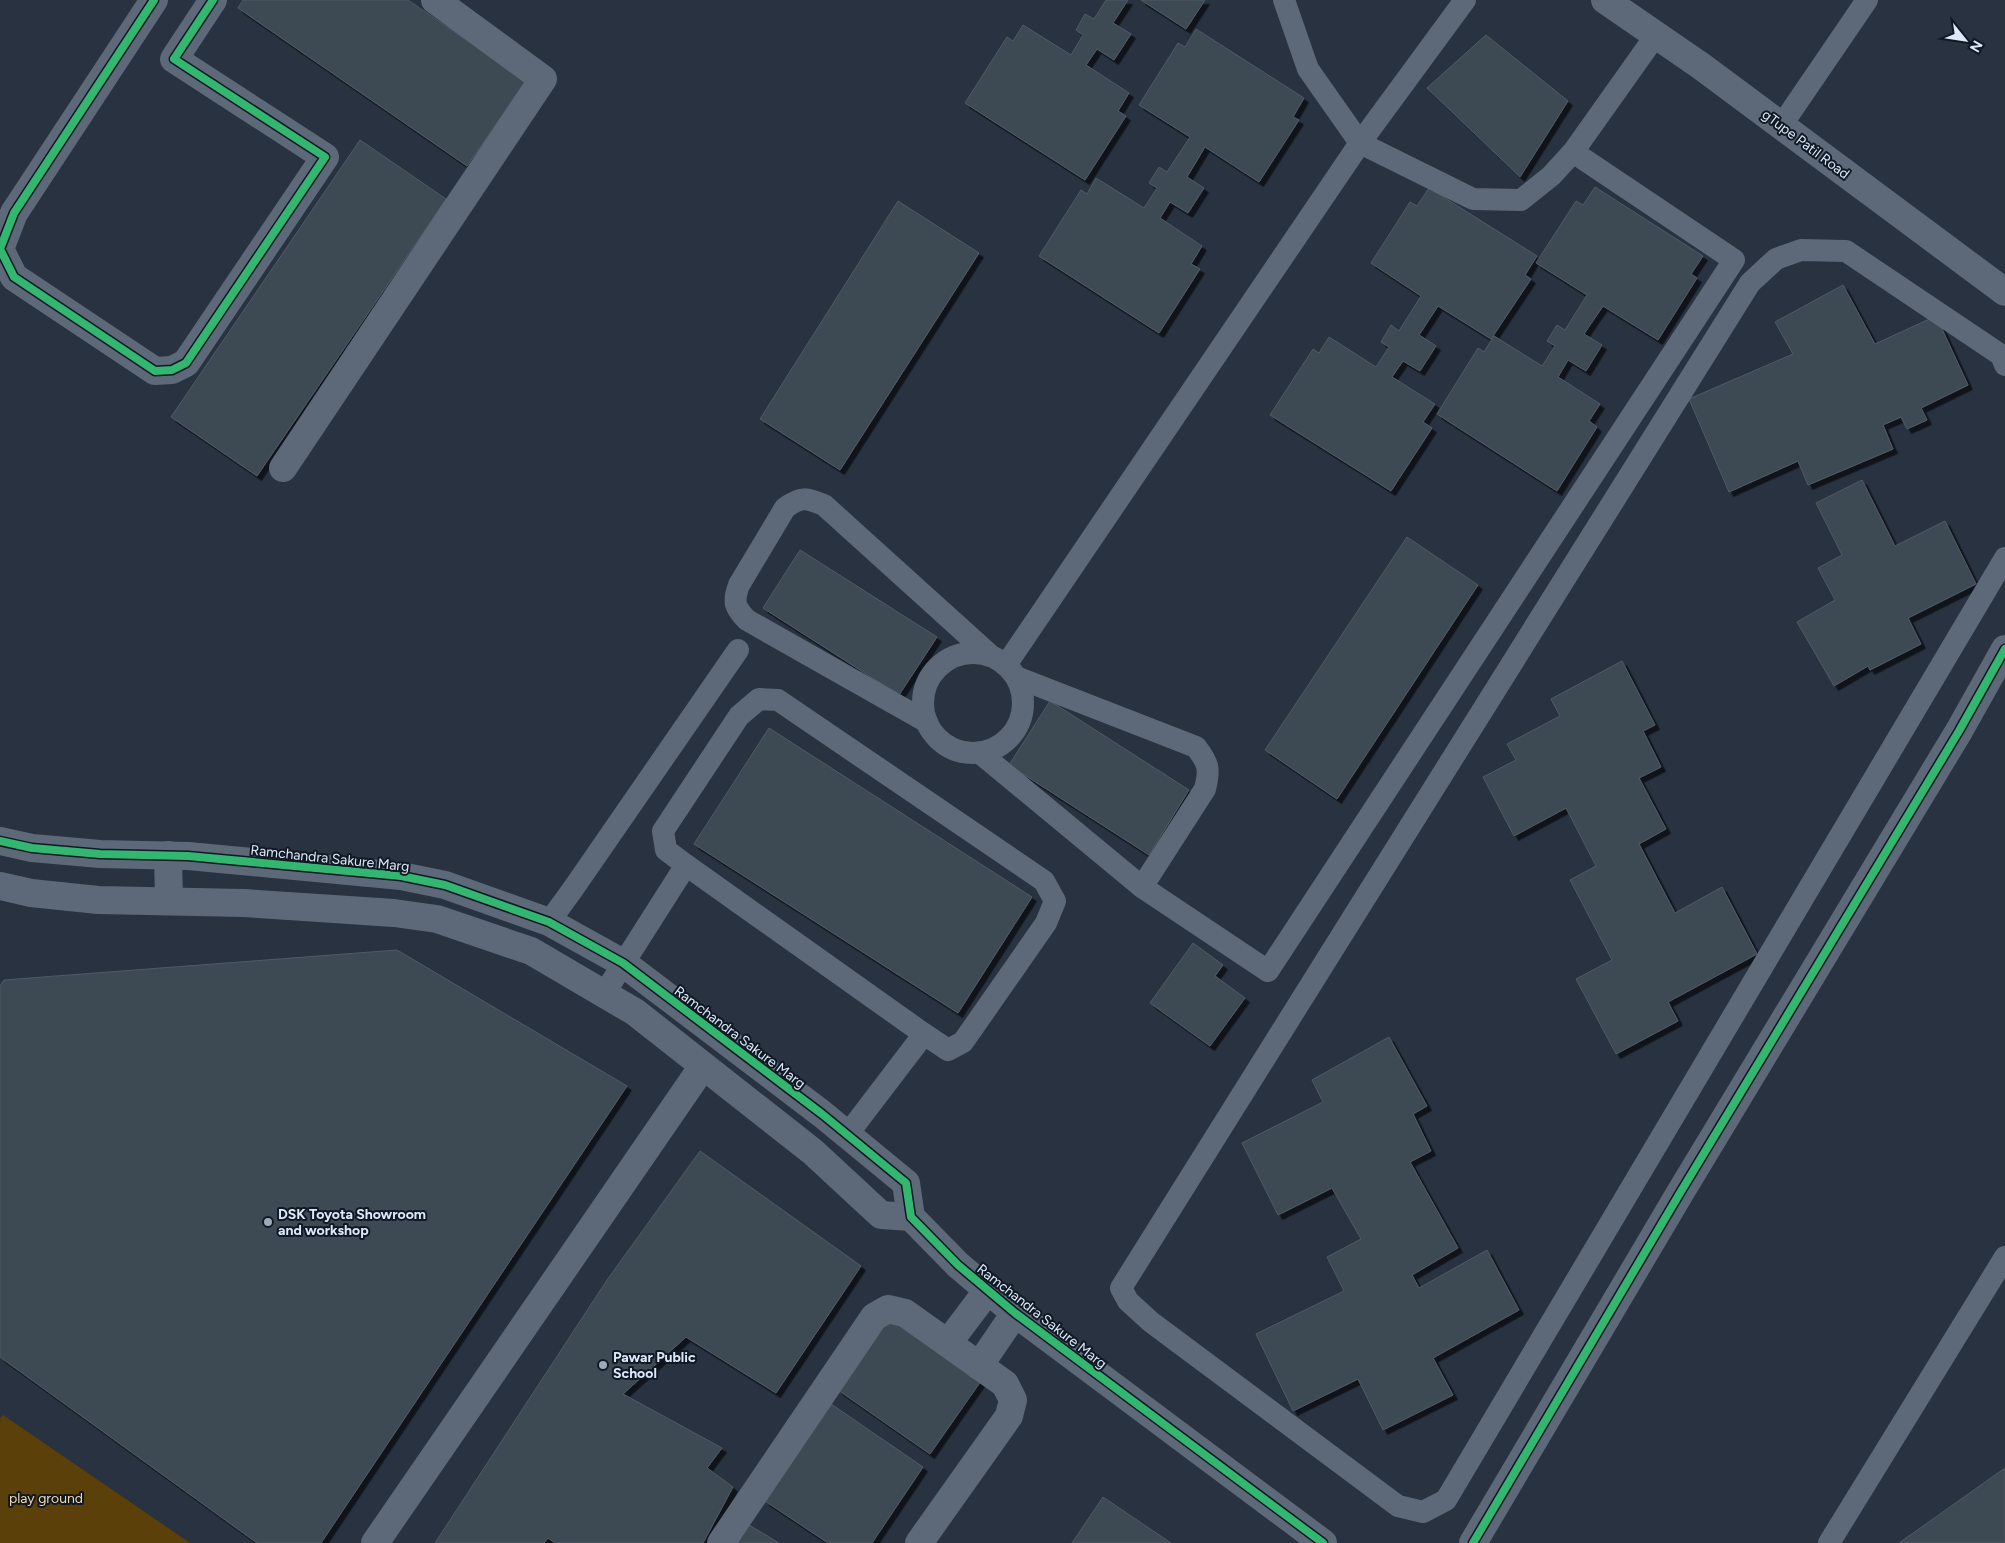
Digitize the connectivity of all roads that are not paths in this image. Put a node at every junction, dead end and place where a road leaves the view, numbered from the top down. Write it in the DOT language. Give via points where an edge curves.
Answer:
graph roads {
  1 [pos="154,0"];
  2 [pos="214,0"];
  3 [pos="435,0"];
  4 [pos="1284,0"];
  5 [pos="1465,0"];
  6 [pos="1605,0"];
  7 [pos="1867,0"];
  8 [pos="1656,35"];
  9 [pos="1782,126"];
  10 [pos="1360,144"];
  11 [pos="1573,152"];
  12 [pos="2005,292"];
  13 [pos="2005,365"];
  14 [pos="283,468"];
  15 [pos="2005,558"];
  16 [pos="2005,649"];
  17 [pos="738,650"];
  18 [pos="1004,666"];
  19 [pos="927,722"];
  20 [pos="980,753"];
  21 [pos="0,841"];
  22 [pos="168,855"];
  23 [pos="686,864"];
  24 [pos="0,886"];
  25 [pos="1142,887"];
  26 [pos="169,901"];
  27 [pos="549,922"];
  28 [pos="623,964"];
  29 [pos="604,994"];
  30 [pos="924,1034"];
  31 [pos="703,1066"];
  32 [pos="847,1135"];
  33 [pos="911,1217"];
  34 [pos="2005,1258"];
  35 [pos="988,1290"];
  36 [pos="1015,1313"];
  37 [pos="948,1343"];
  38 [pos="979,1366"];
  39 [pos="375,1543"];
  40 [pos="721,1543"];
  41 [pos="919,1543"];
  42 [pos="1323,1543"];
  43 [pos="1473,1543"];
  44 [pos="1829,1543"];
  1 -- 2 [label="street" via="14,213 0,248 14,277 155,371 172,370 186,363 325,157 174,59"];
  3 -- 14 [label="street" via="544,79"];
  4 -- 10 [label="lane" via="1308,69"];
  5 -- 10 [label="lane"];
  6 -- 8 [label="street, gTupe Patil Road"];
  7 -- 9 [label="lane"];
  8 -- 9 [label="street, gTupe Patil Road"];
  8 -- 11 [label="lane"];
  9 -- 12 [label="street, gTupe Patil Road"];
  10 -- 11 [label="lane" via="1473,199 1521,200 1551,176"];
  10 -- 18 [label="lane"];
  11 -- 25 [label="lane" via="1734,260 1268,971"];
  13 -- 15 [label="lane" via="2001,355 1846,251 1801,250 1776,259 1750,284 1122,1288 1128,1300 1152,1322 1398,1506 1423,1512 1446,1500"];
  16 -- 43 [label="street"];
  17 -- 27 [label="lane"];
  18 -- 19 [label="lane" via="975,653 944,663 932,675 925,690"];
  18 -- 19 [label="lane" via="824,505 808,499 796,500 785,508 739,585 734,598 738,610 747,620"];
  18 -- 20 [label="lane" via="1022,692 1023,709 1009,738 996,748"];
  18 -- 25 [label="lane" via="1196,747 1204,758 1209,771 1205,789"];
  19 -- 20 [label="lane" via="948,746"];
  20 -- 25 [label="lane"];
  21 -- 22 [label="street, Ramchandra Sakure Marg" via="32,848 100,854"];
  22 -- 26 [label="street"];
  22 -- 27 [label="street, Ramchandra Sakure Marg" via="401,876 445,885"];
  23 -- 28 [label="lane"];
  23 -- 30 [label="lane"];
  23 -- 30 [label="lane" via="666,850 663,830 739,716 759,699 778,700 1044,881 1054,901 1046,923 964,1042 948,1050"];
  24 -- 26 [label="street" via="31,893 98,900"];
  26 -- 29 [label="street" via="244,903 436,919 531,951"];
  27 -- 28 [label="street, Ramchandra Sakure Marg"];
  28 -- 29 [label="lane"];
  28 -- 32 [label="street, Ramchandra Sakure Marg"];
  29 -- 31 [label="street" via="635,1012"];
  30 -- 32 [label="lane"];
  31 -- 33 [label="street" via="813,1152 881,1215"];
  31 -- 39 [label="street"];
  32 -- 33 [label="street, Ramchandra Sakure Marg" via="906,1183"];
  33 -- 35 [label="street, Ramchandra Sakure Marg"];
  34 -- 44 [label="lane"];
  35 -- 36 [label="street, Ramchandra Sakure Marg"];
  35 -- 37 [label="street"];
  36 -- 38 [label="street"];
  36 -- 42 [label="street, Ramchandra Sakure Marg"];
  37 -- 38 [label="street"];
  37 -- 40 [label="street" via="905,1313 888,1310 874,1317"];
  38 -- 41 [label="street" via="1005,1384 1012,1400 1009,1416"];
}
